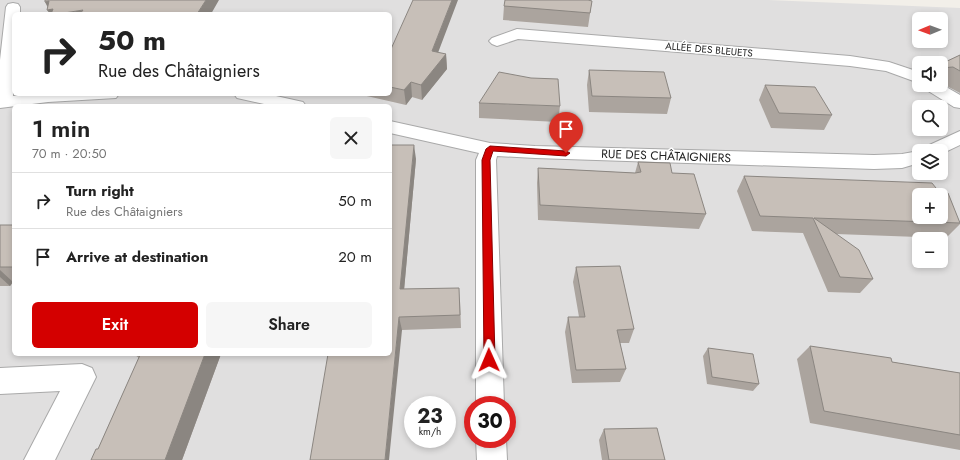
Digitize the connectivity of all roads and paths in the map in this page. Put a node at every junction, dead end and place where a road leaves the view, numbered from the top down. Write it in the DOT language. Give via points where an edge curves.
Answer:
graph roads {
  1 [pos="13,7"];
  2 [pos="12,12"];
  3 [pos="12,16"];
  4 [pos="497,41"];
  5 [pos="912,75"];
  6 [pos="942,92"];
  7 [pos="69,96"];
  8 [pos="252,96"];
  9 [pos="2,103"];
  10 [pos="960,103"];
  11 [pos="289,104"];
  12 [pos="392,126"];
  13 [pos="960,137"];
  14 [pos="946,144"];
  15 [pos="490,149"];
  16 [pos="912,159"];
  17 [pos="0,381"];
  18 [pos="490,396"];
  19 [pos="491,448"];
  20 [pos="39,460"];
  21 [pos="492,460"];
  1 -- 2 [label="street"];
  3 -- 9 [label="street"];
  4 -- 5 [label="street, ALLÉE DES BLEUETS" via="517,34 850,61 889,67"];
  6 -- 10 [label="street"];
  7 -- 9 [label="street"];
  8 -- 11 [label="street"];
  12 -- 15 [label="street, RUE DES CHÂTAIGNIERS"];
  13 -- 14 [label="street"];
  15 -- 16 [label="street, RUE DES CHÂTAIGNIERS" via="874,162"];
  15 -- 18 [label="street" via="486,160"];
  17 -- 20 [label="street" via="82,377"];
  19 -- 21 [label="street"];
}
